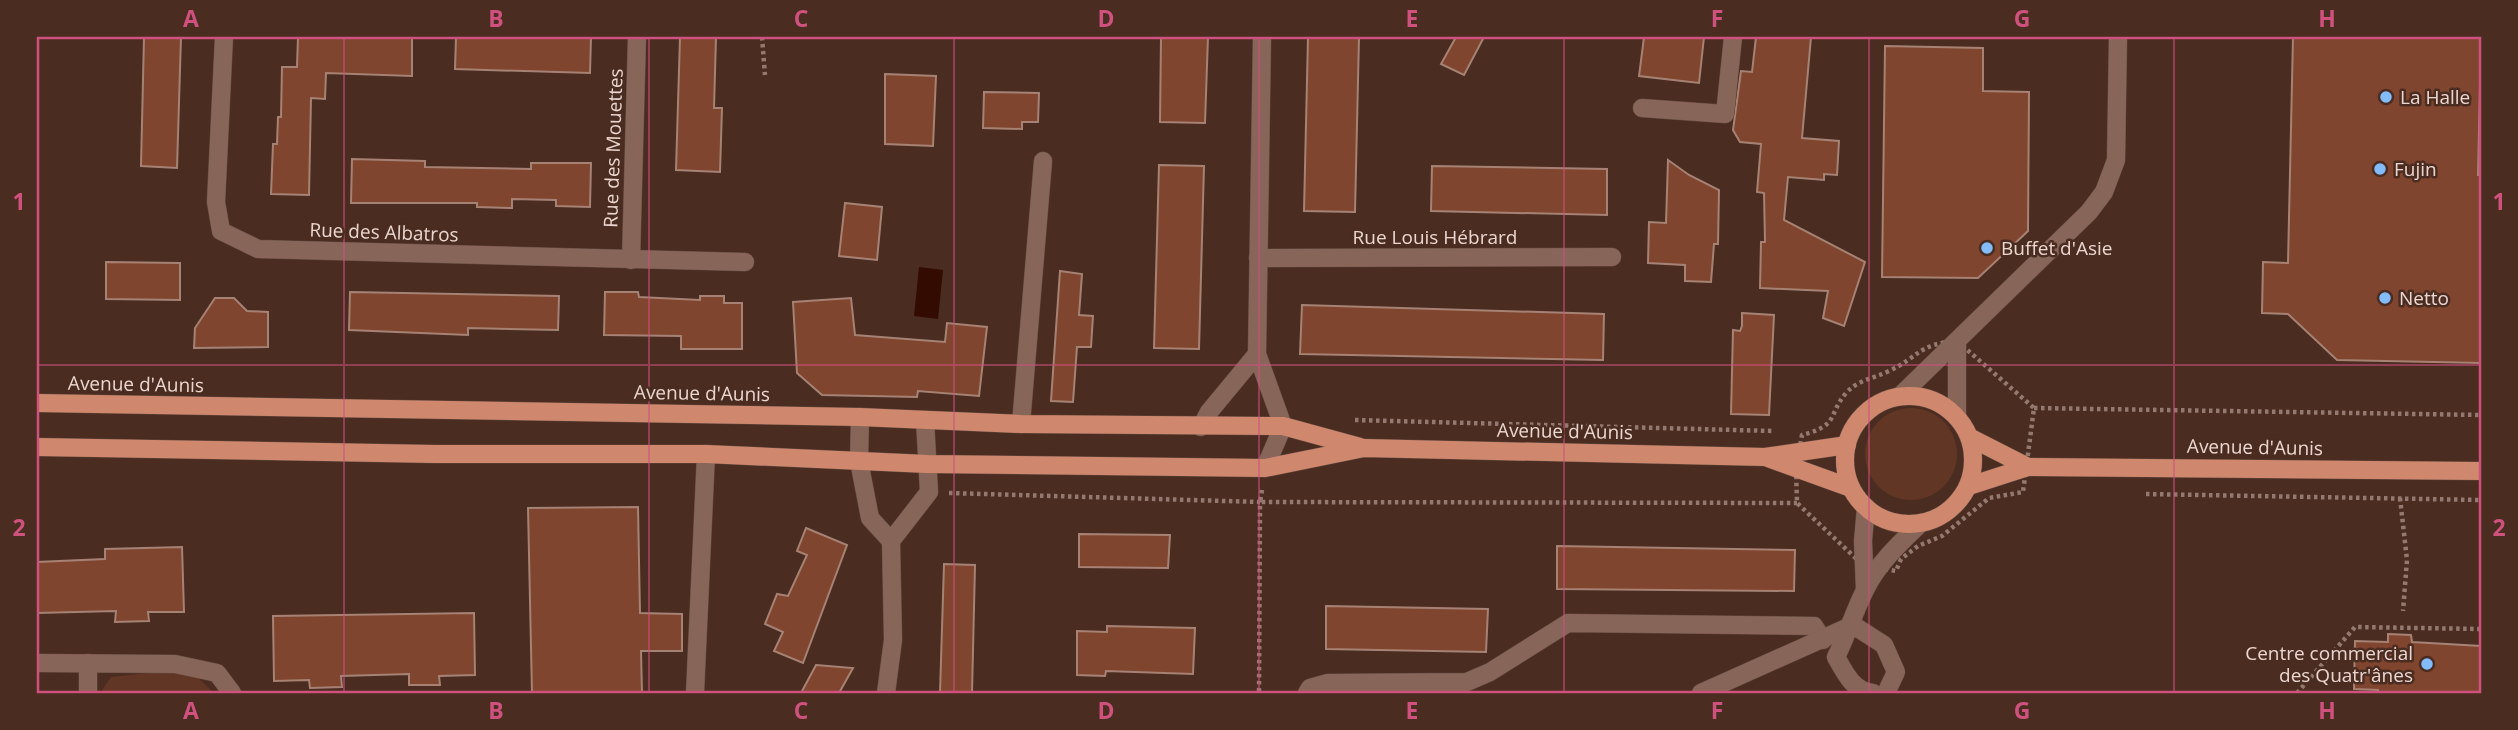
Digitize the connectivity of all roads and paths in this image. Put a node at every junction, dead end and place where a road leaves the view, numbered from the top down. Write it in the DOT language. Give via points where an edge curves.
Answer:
graph roads {
  1 [pos="224,37"];
  2 [pos="637,37"];
  3 [pos="762,37"];
  4 [pos="1262,37"];
  5 [pos="1733,37"];
  6 [pos="2118,37"];
  7 [pos="765,75"];
  8 [pos="1642,108"];
  9 [pos="1043,161"];
  10 [pos="1612,257"];
  11 [pos="1258,258"];
  12 [pos="631,260"];
  13 [pos="745,262"];
  14 [pos="1957,341"];
  15 [pos="1257,354"];
  16 [pos="1900,396"];
  17 [pos="37,403"];
  18 [pos="2035,408"];
  19 [pos="1957,415"];
  20 [pos="2481,415"];
  21 [pos="860,417"];
  22 [pos="925,420"];
  23 [pos="1345,421"];
  24 [pos="1021,424"];
  25 [pos="1283,426"];
  26 [pos="1201,427"];
  27 [pos="1785,431"];
  28 [pos="1793,433"];
  29 [pos="1971,438"];
  30 [pos="1847,445"];
  31 [pos="37,447"];
  32 [pos="1364,448"];
  33 [pos="1799,452"];
  34 [pos="706,454"];
  35 [pos="859,461"];
  36 [pos="927,464"];
  37 [pos="2028,467"];
  38 [pos="1265,468"];
  39 [pos="2481,471"];
  40 [pos="1969,486"];
  41 [pos="1851,488"];
  42 [pos="929,492"];
  43 [pos="2023,492"];
  44 [pos="2037,492"];
  45 [pos="2134,494"];
  46 [pos="2400,498"];
  47 [pos="2481,500"];
  48 [pos="1260,502"];
  49 [pos="1797,503"];
  50 [pos="1866,507"];
  51 [pos="1921,523"];
  52 [pos="891,541"];
  53 [pos="1871,567"];
  54 [pos="2403,611"];
  55 [pos="1853,625"];
  56 [pos="2481,629"];
  57 [pos="1823,640"];
  58 [pos="37,663"];
  59 [pos="88,663"];
  60 [pos="88,693"];
  61 [pos="232,693"];
  62 [pos="695,693"];
  63 [pos="886,693"];
  64 [pos="1259,693"];
  65 [pos="1307,693"];
  66 [pos="1701,693"];
  67 [pos="1872,693"];
  68 [pos="1886,693"];
  69 [pos="2297,693"];
  1 -- 12 [label="street, Rue des Albatros" via="216,202 221,232 258,249"];
  2 -- 12 [label="street, Rue des Mouettes"];
  3 -- 7 [label="path"];
  4 -- 11 [label="street"];
  5 -- 8 [label="street" via="1725,114"];
  6 -- 14 [label="street" via="2116,160 2104,192"];
  9 -- 24 [label="street"];
  10 -- 11 [label="street, Rue Louis Hébrard"];
  11 -- 15 [label="street"];
  12 -- 13 [label="street, Rue des Albatros"];
  14 -- 16 [label="street"];
  14 -- 18 [label="path"];
  14 -- 19 [label="street"];
  14 -- 33 [label="path" via="1917,351 1890,371 1863,379 1845,395 1833,421"];
  15 -- 25 [label="street"];
  15 -- 26 [label="street"];
  16 -- 19 [label="main road" via="1925,397"];
  16 -- 30 [label="main road" via="1878,403 1860,418"];
  17 -- 21 [label="main road, Avenue d'Aunis"];
  18 -- 20 [label="path"];
  18 -- 37 [label="path"];
  19 -- 29 [label="main road"];
  21 -- 22 [label="main road, Avenue d'Aunis"];
  21 -- 35 [label="street"];
  22 -- 24 [label="main road, Avenue d'Aunis"];
  22 -- 36 [label="street"];
  23 -- 27 [label="path"];
  24 -- 26 [label="main road, Avenue d'Aunis"];
  25 -- 26 [label="main road, Avenue d'Aunis"];
  25 -- 32 [label="main road, Avenue d'Aunis"];
  25 -- 38 [label="street"];
  28 -- 33 [label="path"];
  29 -- 37 [label="main road, Avenue d'Aunis"];
  29 -- 40 [label="main road"];
  30 -- 33 [label="main road, Avenue d'Aunis"];
  30 -- 41 [label="main road" via="1846,474"];
  31 -- 34 [label="main road, Avenue d'Aunis"];
  32 -- 33 [label="main road, Avenue d'Aunis" via="1765,457"];
  32 -- 38 [label="main road, Avenue d'Aunis"];
  33 -- 41 [label="main road, Avenue d'Aunis"];
  33 -- 49 [label="path"];
  34 -- 35 [label="main road, Avenue d'Aunis"];
  34 -- 62 [label="street"];
  35 -- 36 [label="main road, Avenue d'Aunis"];
  35 -- 52 [label="street" via="870,518"];
  36 -- 38 [label="main road, Avenue d'Aunis"];
  36 -- 42 [label="street"];
  37 -- 39 [label="main road, Avenue d'Aunis"];
  37 -- 40 [label="main road, Avenue d'Aunis"];
  37 -- 43 [label="path"];
  38 -- 48 [label="path"];
  40 -- 51 [label="main road" via="1950,510"];
  41 -- 50 [label="main road"];
  42 -- 48 [label="path"];
  42 -- 52 [label="street"];
  43 -- 44 [label="path"];
  43 -- 53 [label="path" via="1989,498 1942,536 1901,559 1896,570"];
  45 -- 46 [label="path"];
  46 -- 47 [label="path"];
  46 -- 54 [label="path" via="2407,560"];
  48 -- 49 [label="path"];
  48 -- 64 [label="path"];
  49 -- 53 [label="path"];
  50 -- 51 [label="main road" via="1892,522"];
  50 -- 53 [label="street"];
  51 -- 53 [label="street"];
  52 -- 63 [label="street" via="892,640"];
  53 -- 55 [label="street"];
  55 -- 57 [label="street"];
  55 -- 67 [label="street" via="1836,657 1849,680 1863,692"];
  55 -- 68 [label="street" via="1885,645 1896,672"];
  56 -- 69 [label="path" via="2355,627"];
  57 -- 65 [label="street" via="1814,626 1568,623 1490,673 1467,682 1328,683"];
  57 -- 66 [label="street"];
  58 -- 59 [label="street"];
  59 -- 60 [label="street"];
  59 -- 61 [label="street" via="185,666 217,673"];
}
